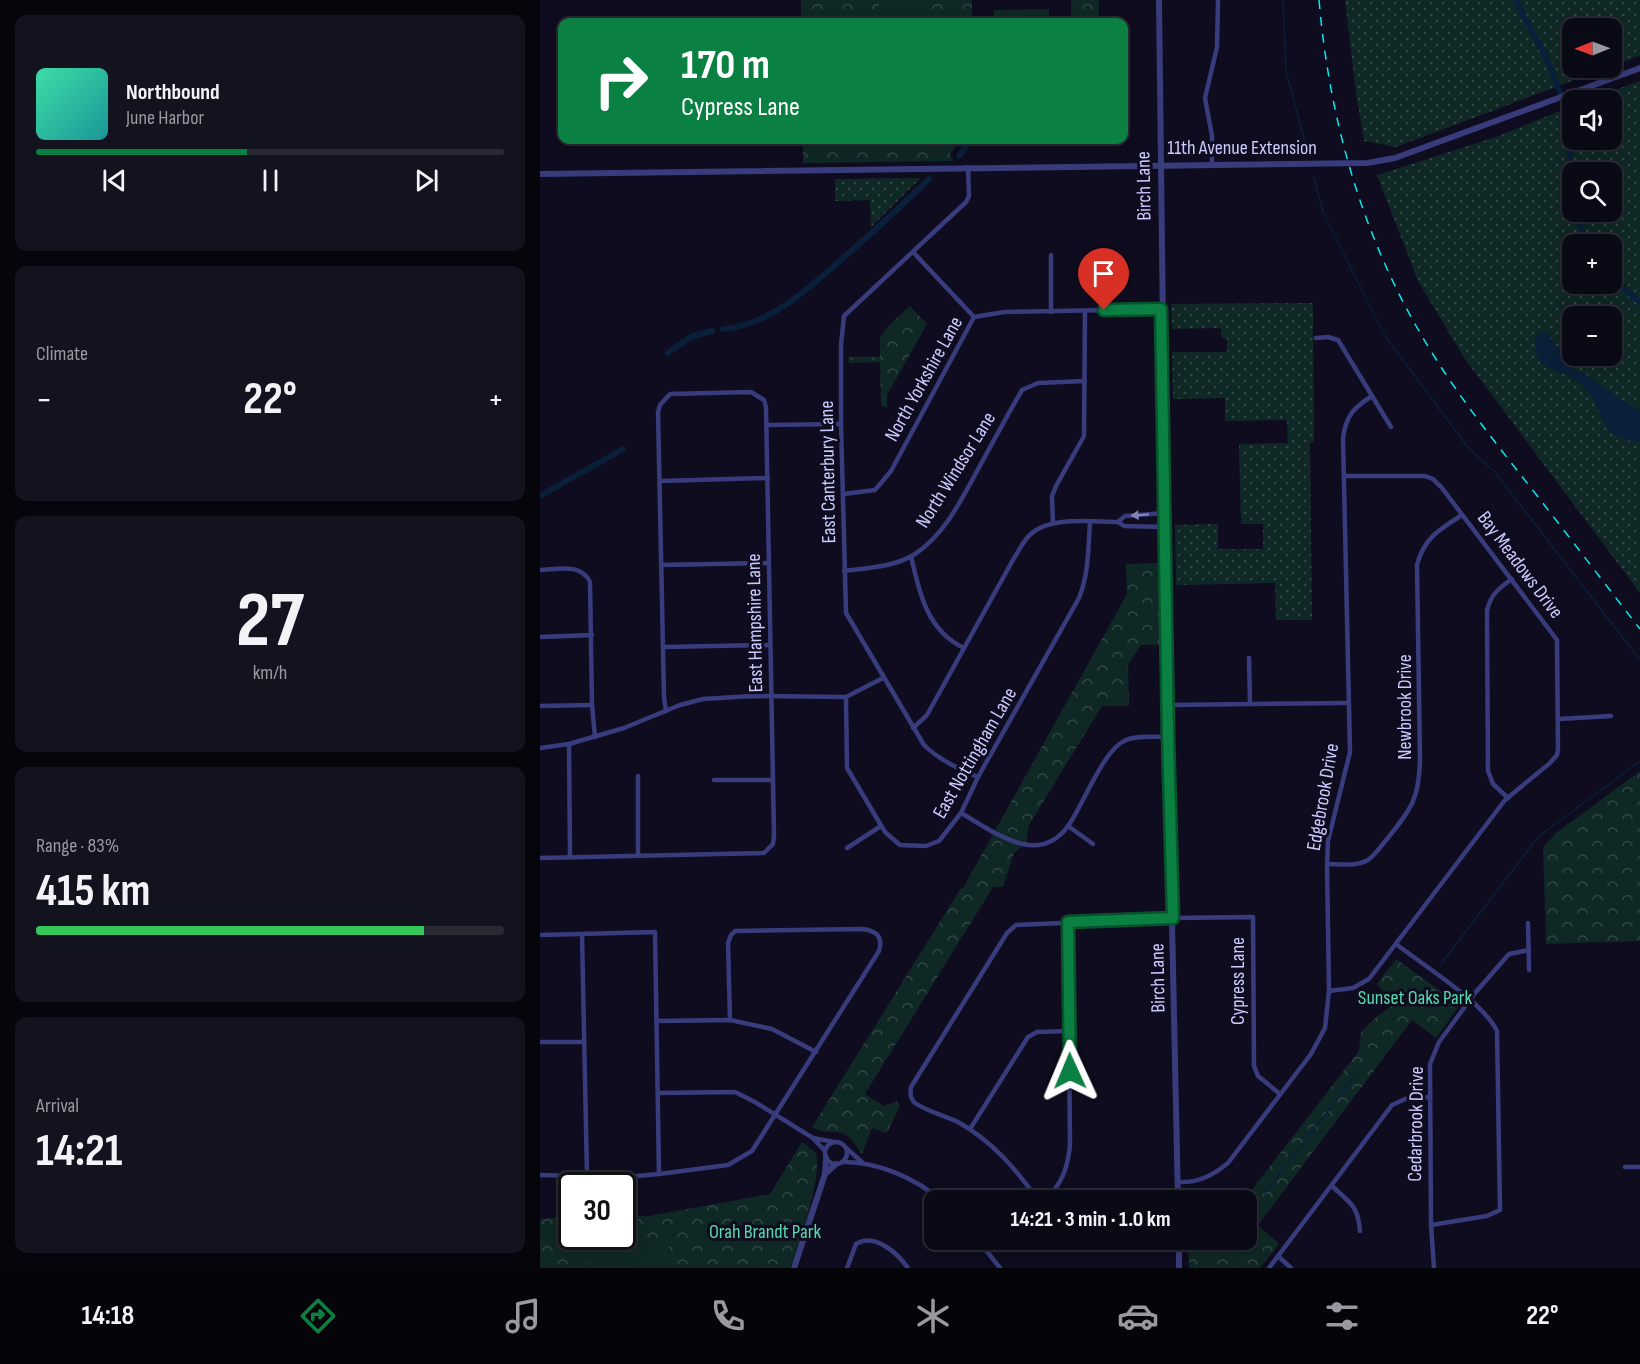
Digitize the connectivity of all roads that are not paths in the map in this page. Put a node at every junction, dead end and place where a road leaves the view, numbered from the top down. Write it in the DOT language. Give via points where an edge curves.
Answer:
graph roads {
  1 [pos="1159,0"];
  2 [pos="1218,0"];
  3 [pos="1640,68"];
  4 [pos="1160,165"];
  5 [pos="1212,165"];
  6 [pos="968,167"];
  7 [pos="540,174"];
  8 [pos="913,252"];
  9 [pos="1051,255"];
  10 [pos="1161,309"];
  11 [pos="1085,311"];
  12 [pos="1051,312"];
  13 [pos="974,317"];
  14 [pos="1316,338"];
  15 [pos="1085,381"];
  16 [pos="1372,396"];
  17 [pos="841,424"];
  18 [pos="767,425"];
  19 [pos="1391,427"];
  20 [pos="1344,476"];
  21 [pos="768,478"];
  22 [pos="660,481"];
  23 [pos="843,494"];
  24 [pos="1164,513"];
  25 [pos="1462,514"];
  26 [pos="1090,522"];
  27 [pos="1118,522"];
  28 [pos="1053,523"];
  29 [pos="1165,526"];
  30 [pos="911,556"];
  31 [pos="769,563"];
  32 [pos="661,565"];
  33 [pos="540,570"];
  34 [pos="844,571"];
  35 [pos="1512,579"];
  36 [pos="592,635"];
  37 [pos="540,637"];
  38 [pos="770,645"];
  39 [pos="663,647"];
  40 [pos="964,648"];
  41 [pos="1249,658"];
  42 [pos="883,678"];
  43 [pos="771,696"];
  44 [pos="846,697"];
  45 [pos="1348,703"];
  46 [pos="1250,704"];
  47 [pos="592,705"];
  48 [pos="1168,705"];
  49 [pos="540,706"];
  50 [pos="666,711"];
  51 [pos="1611,716"];
  52 [pos="1559,719"];
  53 [pos="913,728"];
  54 [pos="595,736"];
  55 [pos="1168,736"];
  56 [pos="569,744"];
  57 [pos="540,748"];
  58 [pos="638,776"];
  59 [pos="978,777"];
  60 [pos="714,780"];
  61 [pos="773,780"];
  62 [pos="1508,798"];
  63 [pos="961,813"];
  64 [pos="881,826"];
  65 [pos="1068,826"];
  66 [pos="1093,844"];
  67 [pos="848,848"];
  68 [pos="638,855"];
  69 [pos="570,856"];
  70 [pos="540,858"];
  71 [pos="1327,864"];
  72 [pos="1173,918"];
  73 [pos="1068,922"];
  74 [pos="1528,923"];
  75 [pos="582,934"];
  76 [pos="540,935"];
  77 [pos="1396,944"];
  78 [pos="1529,950"];
  79 [pos="1529,970"];
  80 [pos="1329,991"];
  81 [pos="1470,1000"];
  82 [pos="730,1020"];
  83 [pos="656,1021"];
  84 [pos="1069,1031"];
  85 [pos="540,1042"];
  86 [pos="584,1042"];
  87 [pos="816,1052"];
  88 [pos="658,1092"];
  89 [pos="1280,1094"];
  90 [pos="1430,1097"];
  91 [pos="776,1115"];
  92 [pos="970,1129"];
  93 [pos="813,1138"];
  94 [pos="834,1142"];
  95 [pos="845,1147"];
  96 [pos="825,1154"];
  97 [pos="862,1162"];
  98 [pos="839,1163"];
  99 [pos="1625,1167"];
  100 [pos="1640,1167"];
  101 [pos="586,1172"];
  102 [pos="659,1174"];
  103 [pos="825,1174"];
  104 [pos="540,1175"];
  105 [pos="558,1175"];
  106 [pos="636,1177"];
  107 [pos="1178,1182"];
  108 [pos="1332,1186"];
  109 [pos="929,1190"];
  110 [pos="1030,1190"];
  111 [pos="1055,1190"];
  112 [pos="1178,1190"];
  113 [pos="1431,1225"];
  114 [pos="1360,1231"];
  115 [pos="987,1250"];
  116 [pos="1179,1250"];
  117 [pos="1278,1256"];
  118 [pos="794,1268"];
  119 [pos="847,1268"];
  120 [pos="908,1268"];
  121 [pos="1000,1268"];
  122 [pos="1179,1268"];
  123 [pos="1269,1268"];
  124 [pos="1291,1268"];
  125 [pos="1434,1268"];
  1 -- 4 [label="street, Birch Lane"];
  2 -- 5 [label="street" via="1217,47 1205,98 1212,136"];
  3 -- 5 [label="street, 11th Avenue Extension" via="1395,158 1348,164"];
  4 -- 5 [label="street, 11th Avenue Extension"];
  4 -- 6 [label="street, 11th Avenue Extension"];
  4 -- 10 [label="street, Birch Lane"];
  6 -- 7 [label="street, 11th Avenue Extension"];
  6 -- 8 [label="street, East Canterbury Lane" via="966,202"];
  8 -- 13 [label="street"];
  8 -- 17 [label="street, East Canterbury Lane" via="844,316"];
  9 -- 12 [label="street"];
  10 -- 11 [label="street, North Yorkshire Lane"];
  10 -- 24 [label="street, Birch Lane"];
  11 -- 12 [label="street, North Yorkshire Lane"];
  11 -- 15 [label="street"];
  12 -- 13 [label="street, North Yorkshire Lane" via="1004,312"];
  13 -- 23 [label="street, North Yorkshire Lane" via="891,471 875,490"];
  14 -- 16 [label="street" via="1338,340"];
  15 -- 28 [label="street" via="1084,436 1052,496"];
  15 -- 30 [label="street, North Windsor Lane" via="1038,383 1022,390 945,525 932,541"];
  16 -- 19 [label="street"];
  16 -- 20 [label="street, Edgebrook Drive" via="1346,421"];
  17 -- 18 [label="street"];
  17 -- 23 [label="street, East Canterbury Lane"];
  18 -- 21 [label="street, East Hampshire Lane"];
  18 -- 22 [label="street, East Hampshire Lane" via="764,400 751,392 670,394 658,412"];
  20 -- 25 [label="street, Bay Meadows Drive" via="1425,476 1438,484"];
  20 -- 45 [label="street, Edgebrook Drive"];
  21 -- 22 [label="street"];
  21 -- 31 [label="street, East Hampshire Lane"];
  22 -- 32 [label="street"];
  23 -- 34 [label="street, East Canterbury Lane"];
  24 -- 27 [label="street, one-way" via="1125,516"];
  24 -- 29 [label="street, Birch Lane"];
  25 -- 35 [label="street, Bay Meadows Drive"];
  25 -- 71 [label="street, Newbrook Drive" via="1425,544 1417,564 1420,760 1414,802 1367,860"];
  26 -- 27 [label="street"];
  26 -- 28 [label="street"];
  26 -- 59 [label="street, East Nottingham Lane" via="1089,564 1079,598"];
  27 -- 29 [label="street" via="1124,526"];
  28 -- 40 [label="street" via="1026,538"];
  29 -- 48 [label="street, Birch Lane"];
  30 -- 34 [label="street, North Windsor Lane"];
  30 -- 40 [label="street" via="918,588 932,620 946,637"];
  31 -- 32 [label="street"];
  31 -- 38 [label="street, East Hampshire Lane"];
  32 -- 39 [label="street"];
  33 -- 36 [label="street" via="573,569 586,574 592,597"];
  34 -- 42 [label="street, East Canterbury Lane" via="846,613"];
  35 -- 52 [label="street, Bay Meadows Drive" via="1557,640"];
  35 -- 62 [label="street" via="1496,591 1487,611 1488,771 1493,784"];
  36 -- 37 [label="street"];
  36 -- 47 [label="street"];
  38 -- 39 [label="street"];
  38 -- 43 [label="street, East Hampshire Lane"];
  39 -- 50 [label="street"];
  40 -- 53 [label="street" via="927,715"];
  41 -- 46 [label="street"];
  42 -- 44 [label="street"];
  42 -- 53 [label="street, East Canterbury Lane"];
  43 -- 44 [label="street"];
  43 -- 50 [label="street" via="703,699"];
  43 -- 61 [label="street, East Hampshire Lane"];
  44 -- 64 [label="street, East Nottingham Lane" via="847,768"];
  45 -- 46 [label="street"];
  45 -- 71 [label="street, Edgebrook Drive" via="1350,752 1332,820"];
  46 -- 48 [label="street"];
  47 -- 49 [label="street"];
  47 -- 54 [label="street"];
  48 -- 55 [label="street, Birch Lane"];
  50 -- 54 [label="street"];
  51 -- 52 [label="street"];
  52 -- 62 [label="street, Bay Meadows Drive" via="1557,755"];
  53 -- 59 [label="street, East Canterbury Lane" via="933,754"];
  54 -- 56 [label="street"];
  55 -- 65 [label="street" via="1120,743 1105,761"];
  55 -- 72 [label="street, Birch Lane"];
  56 -- 57 [label="street"];
  56 -- 69 [label="street"];
  58 -- 68 [label="street"];
  59 -- 63 [label="street, East Nottingham Lane"];
  60 -- 61 [label="street"];
  61 -- 68 [label="street, East Hampshire Lane" via="774,836 764,853"];
  62 -- 77 [label="street, Bay Meadows Drive"];
  63 -- 64 [label="street, East Nottingham Lane" via="939,841 926,846 900,845"];
  63 -- 65 [label="street" via="1025,846 1048,842"];
  64 -- 67 [label="street"];
  65 -- 66 [label="street"];
  68 -- 69 [label="street"];
  69 -- 70 [label="street"];
  71 -- 80 [label="street, Edgebrook Drive"];
  72 -- 73 [label="street, Cypress Lane"];
  72 -- 89 [label="street, Cypress Lane" via="1252,917 1254,1066 1258,1076"];
  72 -- 107 [label="street, Birch Lane"];
  73 -- 84 [label="street"];
  73 -- 92 [label="street, Cypress Lane" via="1013,926 911,1087 911,1097 917,1105"];
  74 -- 78 [label="street"];
  75 -- 76 [label="street"];
  75 -- 83 [label="street" via="655,932"];
  75 -- 86 [label="street"];
  77 -- 80 [label="street, Bay Meadows Drive" via="1362,984"];
  77 -- 81 [label="street"];
  78 -- 79 [label="street"];
  78 -- 81 [label="street, Cedarbrook Drive" via="1509,954"];
  80 -- 89 [label="street, Edgebrook Drive" via="1322,1036"];
  81 -- 90 [label="street, Cedarbrook Drive" via="1432,1055"];
  81 -- 113 [label="street" via="1497,1031 1500,1210"];
  82 -- 83 [label="street"];
  82 -- 87 [label="street" via="772,1029"];
  82 -- 87 [label="street" via="728,943 735,931 872,930 879,936 879,951"];
  83 -- 88 [label="street"];
  84 -- 92 [label="street" via="1037,1032 1028,1037"];
  84 -- 111 [label="street" via="1070,1146 1068,1163"];
  85 -- 86 [label="street"];
  86 -- 101 [label="street"];
  87 -- 91 [label="street"];
  88 -- 91 [label="street" via="735,1092"];
  88 -- 102 [label="street"];
  89 -- 107 [label="street, Edgebrook Drive" via="1228,1163 1204,1179"];
  90 -- 108 [label="street" via="1405,1099 1392,1105"];
  90 -- 113 [label="street, Cedarbrook Drive"];
  91 -- 93 [label="street"];
  91 -- 102 [label="street" via="752,1151 739,1160 728,1165"];
  92 -- 110 [label="street" via="999,1152"];
  93 -- 94 [label="street"];
  93 -- 96 [label="street"];
  94 -- 95 [label="street"];
  94 -- 96 [label="street"];
  95 -- 97 [label="street"];
  95 -- 98 [label="street" via="847,1153"];
  96 -- 98 [label="street" via="830,1162"];
  96 -- 103 [label="street"];
  97 -- 98 [label="street"];
  97 -- 109 [label="street"];
  98 -- 103 [label="street"];
  99 -- 100 [label="street"];
  102 -- 106 [label="street"];
  103 -- 118 [label="street"];
  104 -- 105 [label="street"];
  107 -- 112 [label="street, Birch Lane"];
  108 -- 114 [label="street" via="1359,1214"];
  108 -- 117 [label="street"];
  113 -- 125 [label="street, Cedarbrook Drive"];
  115 -- 121 [label="street"];
  116 -- 122 [label="street"];
  117 -- 123 [label="street"];
  117 -- 124 [label="street"];
  119 -- 120 [label="street" via="853,1248 860,1241 890,1249"];
}
